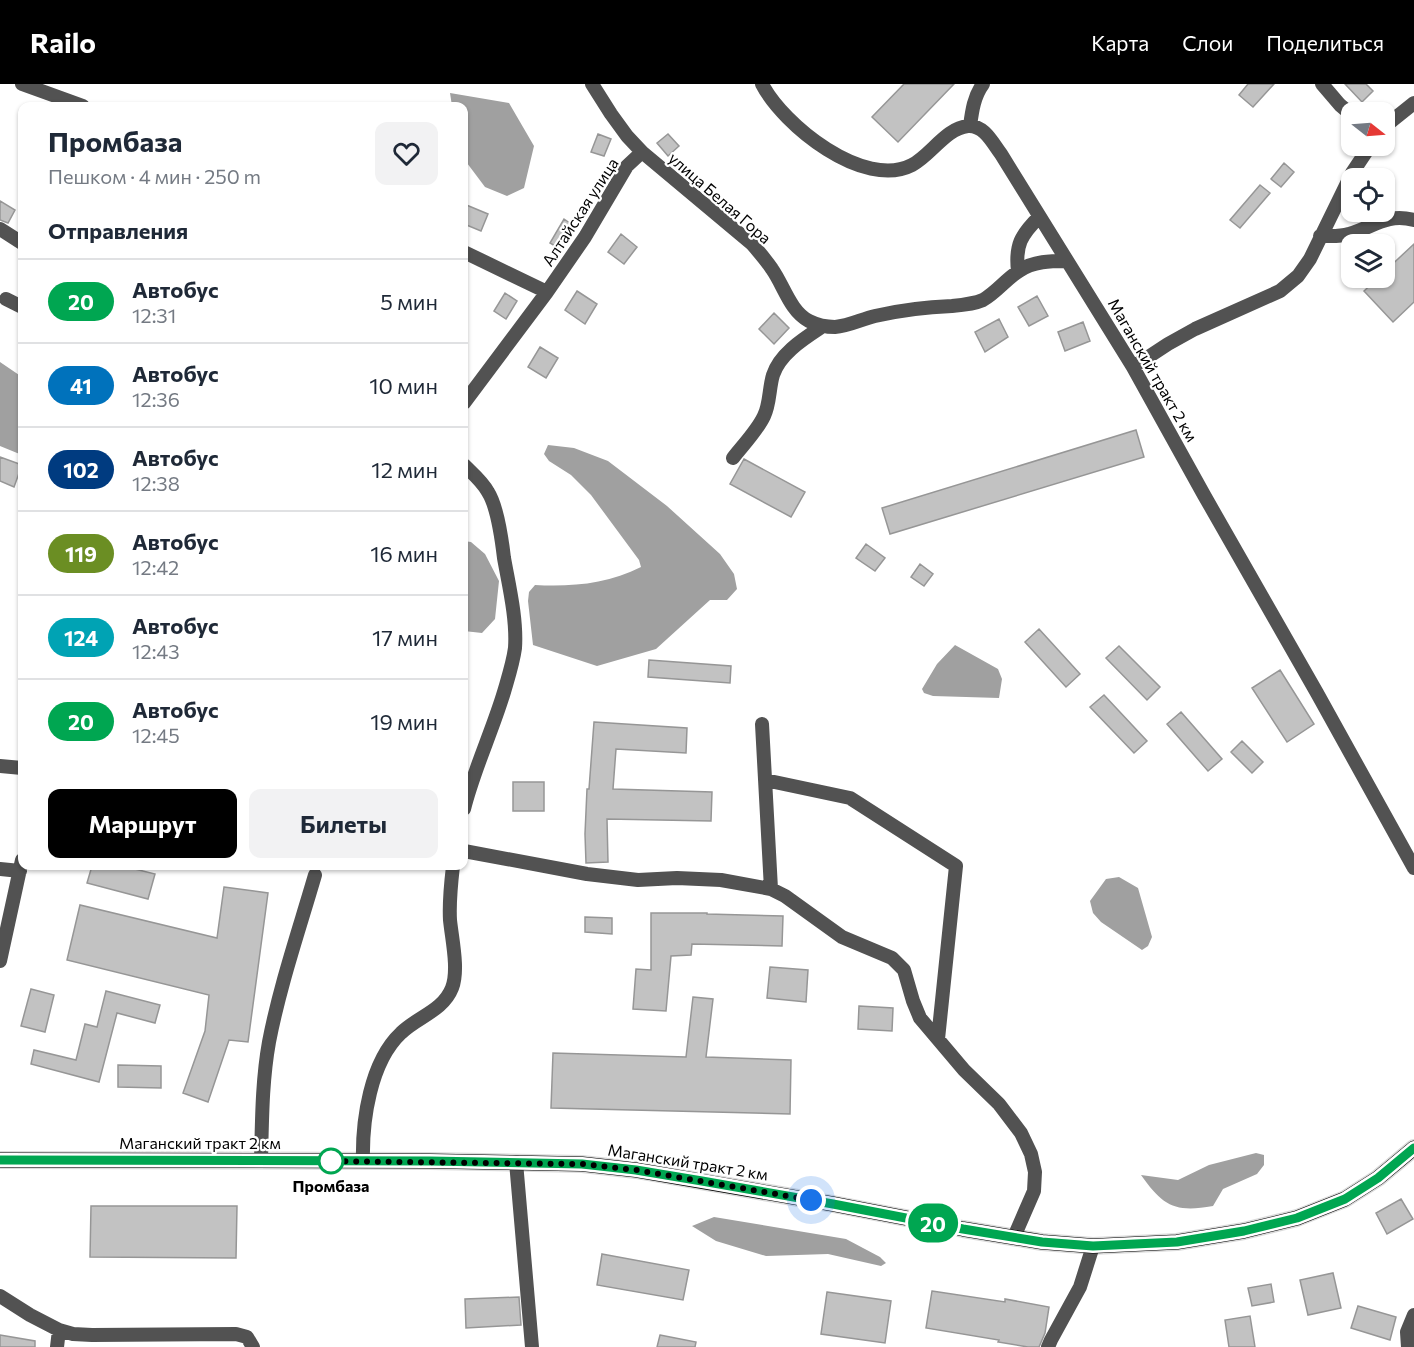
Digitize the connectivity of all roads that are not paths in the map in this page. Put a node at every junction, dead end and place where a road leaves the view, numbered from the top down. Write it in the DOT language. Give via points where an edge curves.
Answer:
graph roads {
  1 [pos="22,84"];
  2 [pos="592,84"];
  3 [pos="762,84"];
  4 [pos="983,84"];
  5 [pos="1322,84"];
  6 [pos="72,102"];
  7 [pos="1414,103"];
  8 [pos="1341,106"];
  9 [pos="1395,118"];
  10 [pos="970,126"];
  11 [pos="642,152"];
  12 [pos="1363,156"];
  13 [pos="1039,217"];
  14 [pos="1414,220"];
  15 [pos="0,229"];
  16 [pos="1320,236"];
  17 [pos="18,240"];
  18 [pos="468,254"];
  19 [pos="1067,261"];
  20 [pos="1018,271"];
  21 [pos="547,292"];
  22 [pos="6,300"];
  23 [pos="18,305"];
  24 [pos="823,326"];
  25 [pos="1133,367"];
  26 [pos="468,398"];
  27 [pos="733,458"];
  28 [pos="468,469"];
  29 [pos="762,724"];
  30 [pos="0,766"];
  31 [pos="18,768"];
  32 [pos="765,780"];
  33 [pos="468,795"];
  34 [pos="468,852"];
  35 [pos="18,866"];
  36 [pos="1414,868"];
  37 [pos="0,869"];
  38 [pos="20,870"];
  39 [pos="453,870"];
  40 [pos="315,875"];
  41 [pos="771,889"];
  42 [pos="0,961"];
  43 [pos="938,1039"];
  44 [pos="1412,1156"];
  45 [pos="0,1160"];
  46 [pos="261,1161"];
  47 [pos="363,1161"];
  48 [pos="516,1162"];
  49 [pos="1014,1237"];
  50 [pos="1093,1246"];
  51 [pos="0,1296"];
  52 [pos="1414,1315"];
  53 [pos="59,1330"];
  54 [pos="92,1341"];
  55 [pos="57,1347"];
  56 [pos="253,1347"];
  57 [pos="532,1347"];
  58 [pos="1048,1347"];
  59 [pos="1408,1347"];
  1 -- 6 [label="street"];
  2 -- 11 [label="street, улица Белая Гора"];
  3 -- 10 [label="street" via="785,116 820,145 849,161 881,171 911,166 952,131"];
  4 -- 10 [label="street"];
  5 -- 8 [label="street"];
  7 -- 9 [label="street"];
  10 -- 13 [label="street, Маганский тракт 2 км" via="985,133 1001,154"];
  11 -- 21 [label="street, Алтайская улица" via="627,166"];
  11 -- 24 [label="street, улица Белая Гора" via="752,244 773,270 797,312"];
  12 -- 16 [label="street"];
  13 -- 19 [label="street, Маганский тракт 2 км"];
  13 -- 20 [label="street" via="1020,243 1016,256"];
  14 -- 16 [label="street" via="1399,217 1349,234"];
  15 -- 17 [label="street"];
  16 -- 25 [label="street" via="1298,276 1280,291 1195,329"];
  18 -- 21 [label="street, Алтайская улица"];
  19 -- 20 [label="street" via="1034,264"];
  19 -- 25 [label="street, Маганский тракт 2 км"];
  20 -- 24 [label="street" via="998,290 974,303 907,309 847,325"];
  21 -- 26 [label="street, Алтайская улица"];
  22 -- 23 [label="street"];
  24 -- 27 [label="street" via="783,357 774,374 765,414"];
  25 -- 36 [label="street, Маганский тракт 2 км"];
  28 -- 33 [label="street" via="489,493 494,509 504,552 515,648 495,721"];
  29 -- 32 [label="street"];
  30 -- 31 [label="street"];
  32 -- 41 [label="street"];
  32 -- 43 [label="street" via="850,798 956,867"];
  34 -- 41 [label="street" via="587,874 638,880 721,880"];
  35 -- 37 [label="street"];
  38 -- 42 [label="street"];
  39 -- 47 [label="street" via="452,988 444,1001 401,1032 376,1072 362,1142"];
  40 -- 46 [label="street" via="268,1044"];
  41 -- 43 [label="street" via="842,937 892,958 904,970 920,1018"];
  43 -- 49 [label="street" via="999,1104 1031,1154 1034,1191"];
  44 -- 50 [label="main road, Маганский тракт 2 км" via="1345,1199 1297,1218 1177,1242"];
  45 -- 46 [label="main road, Маганский тракт 2 км"];
  46 -- 47 [label="main road, Маганский тракт 2 км"];
  47 -- 48 [label="main road, Маганский тракт 2 км"];
  48 -- 49 [label="main road, Маганский тракт 2 км" via="636,1170"];
  48 -- 57 [label="street"];
  49 -- 50 [label="main road, Маганский тракт 2 км"];
  50 -- 58 [label="street" via="1080,1287"];
  51 -- 53 [label="street"];
  52 -- 59 [label="street" via="1407,1332"];
  53 -- 54 [label="street"];
  53 -- 55 [label="street"];
  54 -- 56 [label="street" via="236,1334 247,1337"];
}
